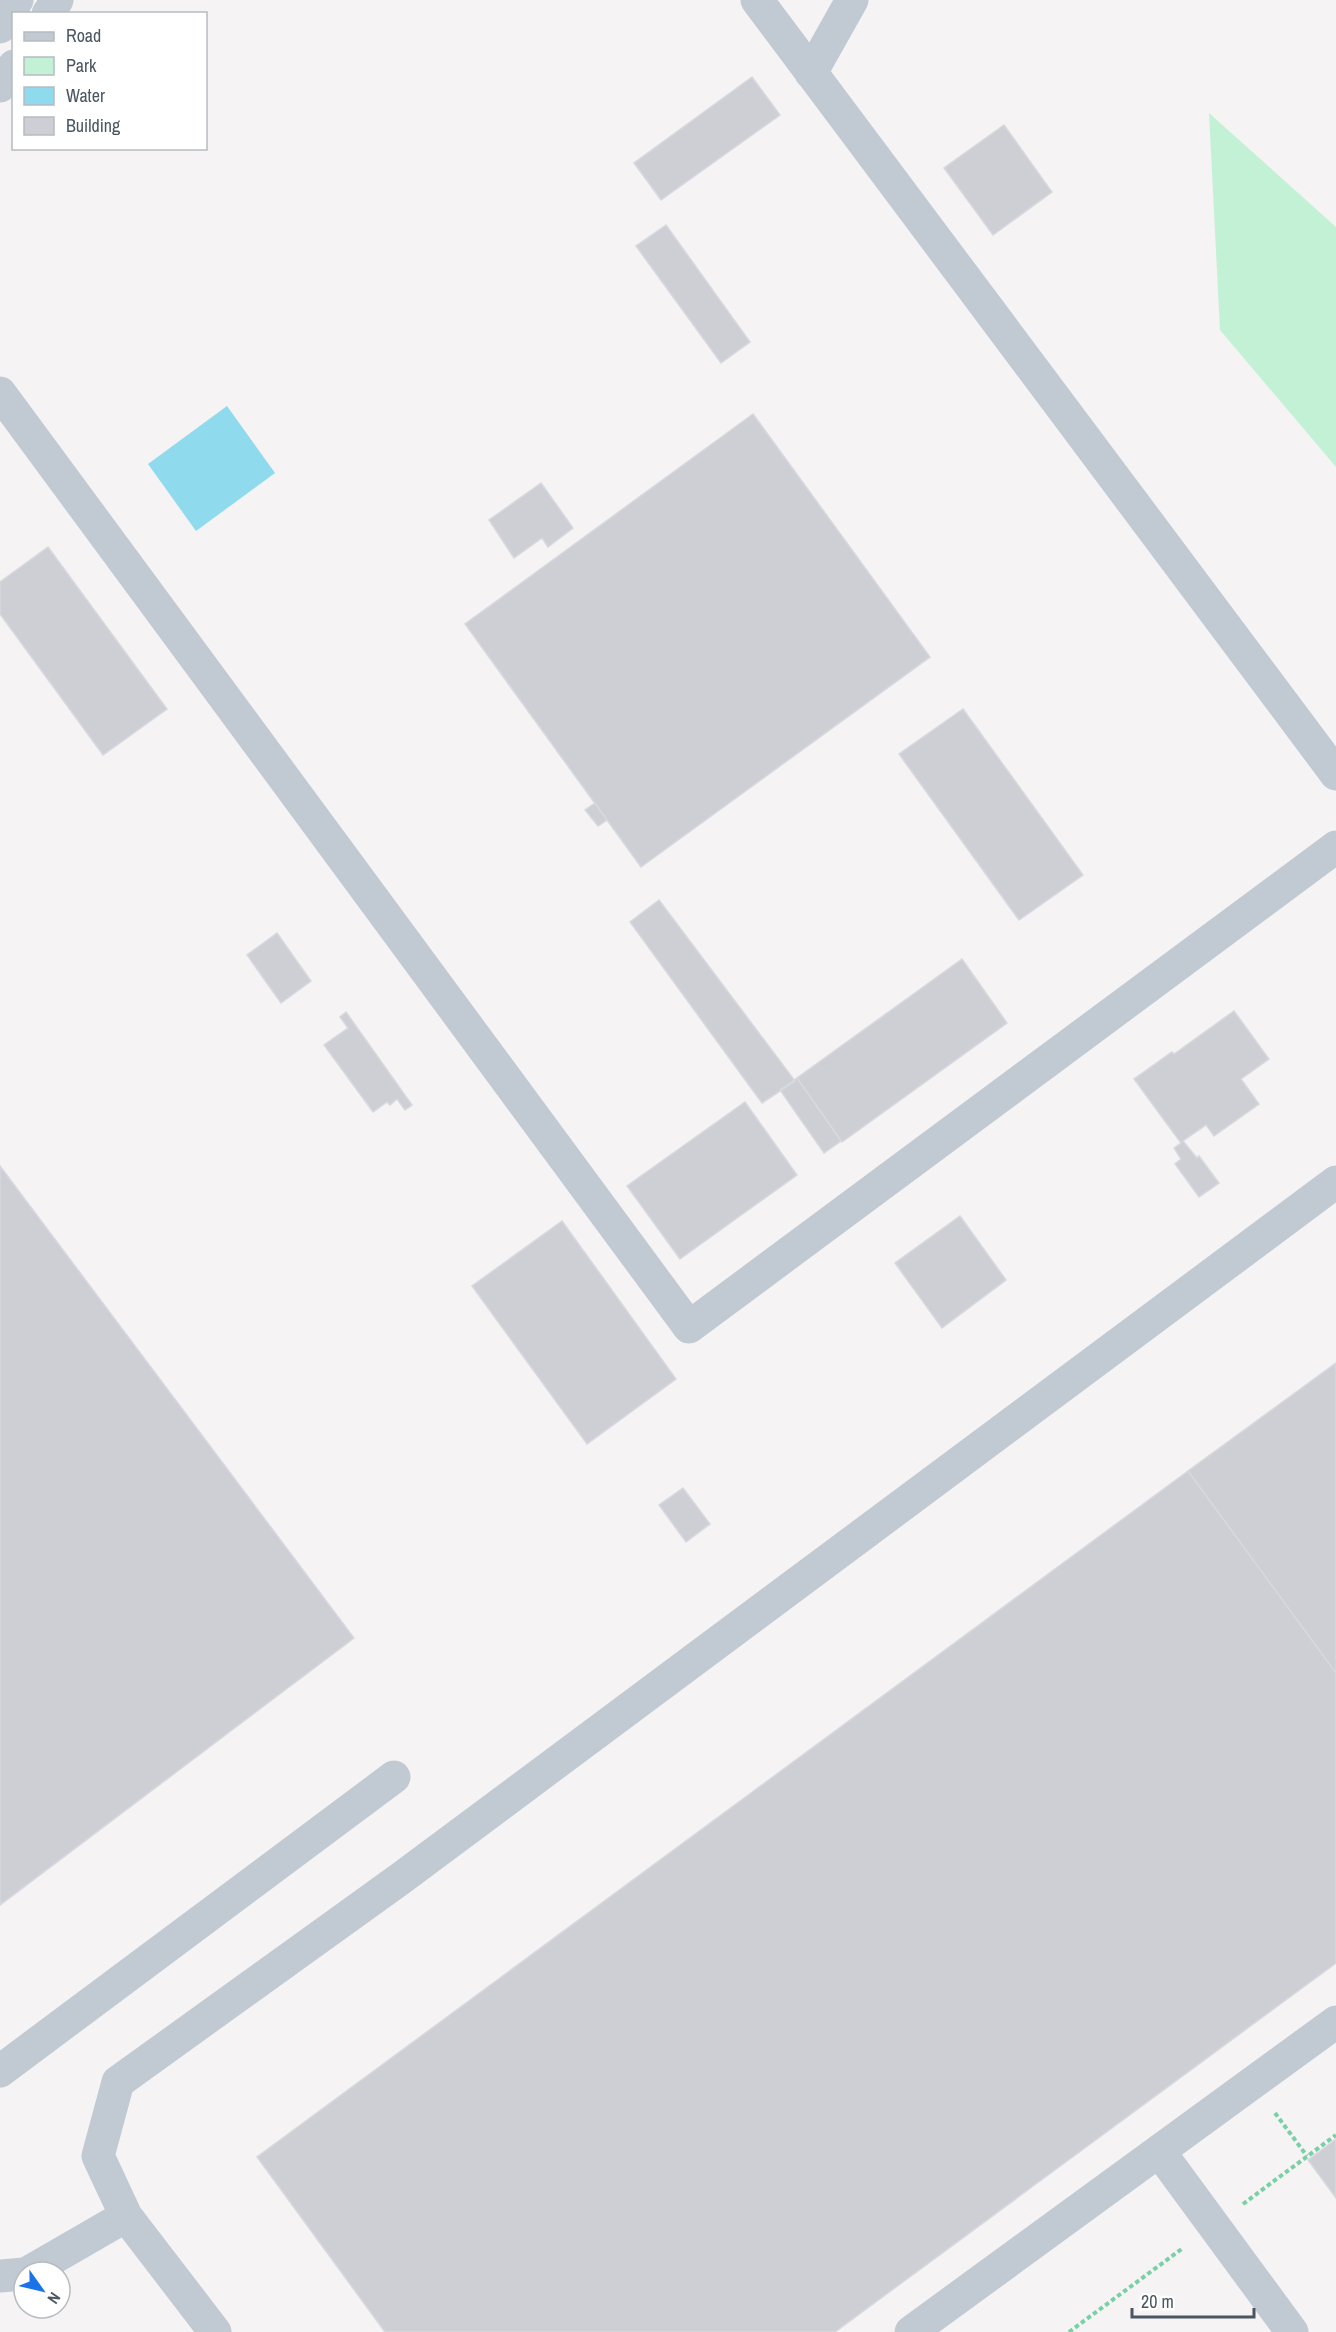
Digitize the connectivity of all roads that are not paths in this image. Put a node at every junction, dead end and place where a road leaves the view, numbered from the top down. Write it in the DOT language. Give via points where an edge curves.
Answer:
graph roads {
  1 [pos="17,0"];
  2 [pos="757,0"];
  3 [pos="852,0"];
  4 [pos="0,27"];
  5 [pos="12,69"];
  6 [pos="811,73"];
  7 [pos="0,86"];
  8 [pos="0,393"];
  9 [pos="1336,774"];
  10 [pos="1336,847"];
  11 [pos="1336,1182"];
  12 [pos="394,1776"];
  13 [pos="1336,2022"];
  14 [pos="2,2065"];
  15 [pos="1159,2151"];
  16 [pos="126,2216"];
  17 [pos="50,2260"];
  18 [pos="216,2332"];
  19 [pos="910,2332"];
  20 [pos="1292,2332"];
  1 -- 4 [label="street"];
  2 -- 6 [label="street"];
  3 -- 6 [label="street"];
  5 -- 7 [label="street"];
  6 -- 9 [label="street"];
  8 -- 10 [label="street" via="689,1328"];
  11 -- 16 [label="street" via="400,1879 118,2082 98,2156"];
  12 -- 14 [label="street"];
  13 -- 15 [label="street"];
  15 -- 19 [label="street"];
  15 -- 20 [label="street"];
  16 -- 17 [label="street"];
  16 -- 18 [label="street"];
}
